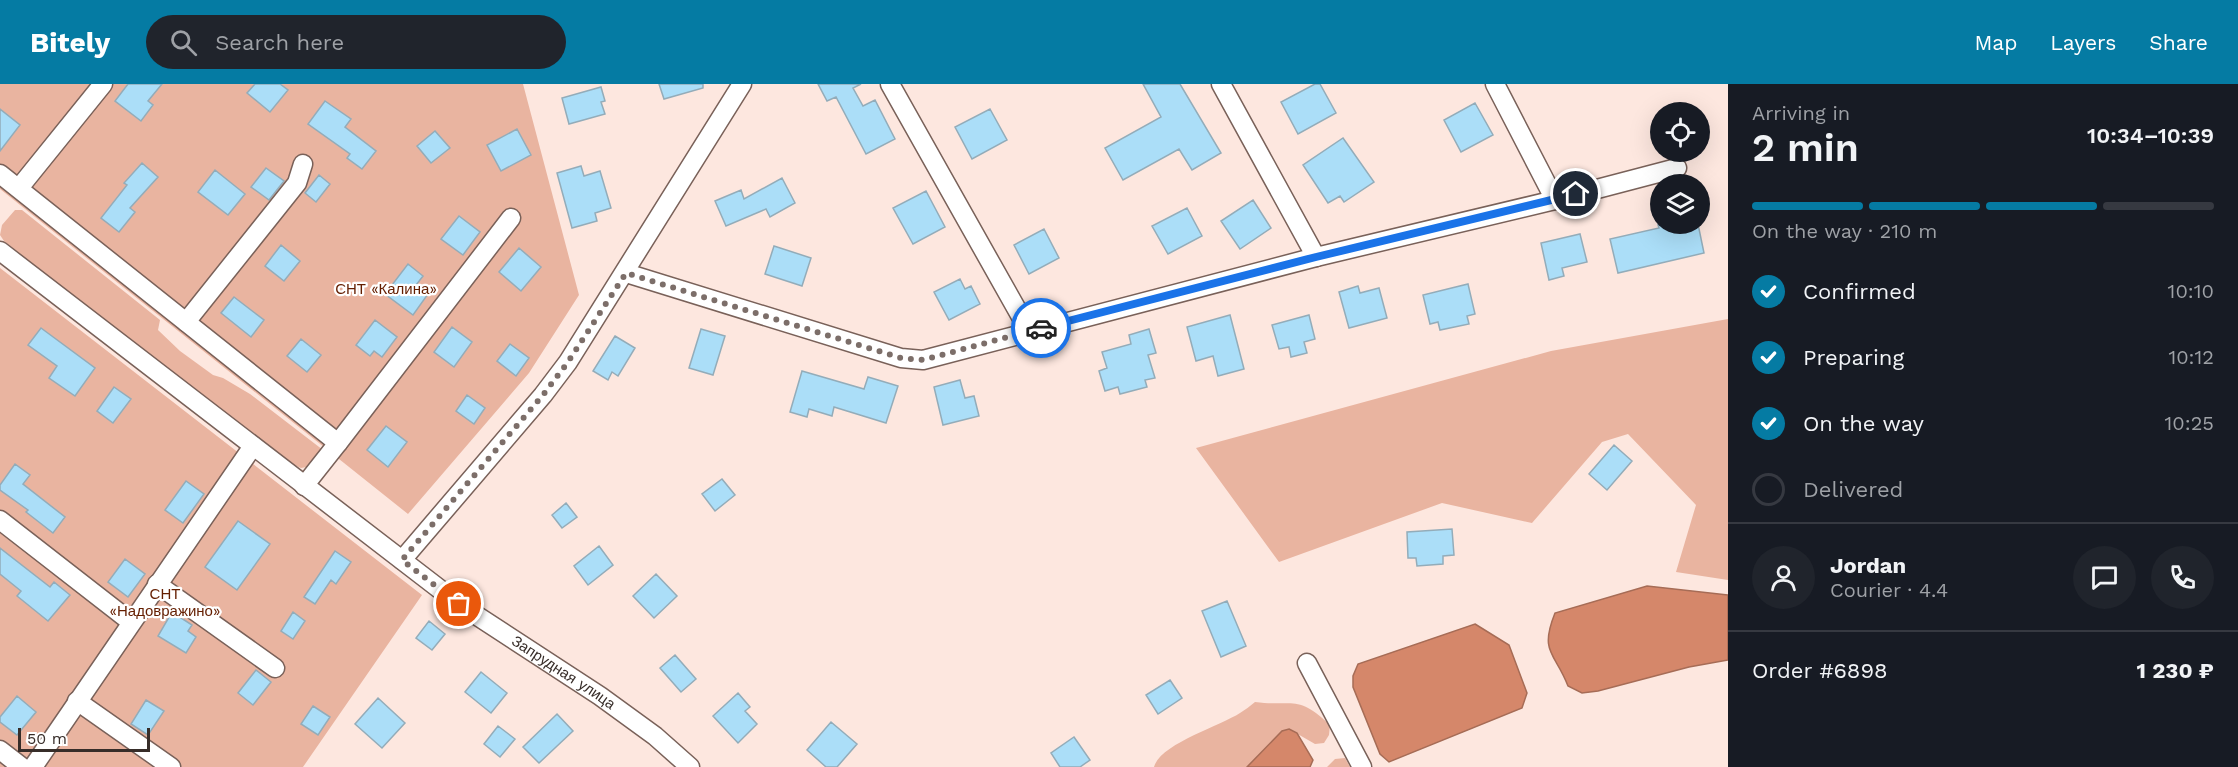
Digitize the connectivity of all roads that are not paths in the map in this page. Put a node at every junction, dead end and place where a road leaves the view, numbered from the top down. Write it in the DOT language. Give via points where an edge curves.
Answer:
graph roads {
  1 [pos="103,84"];
  2 [pos="742,84"];
  3 [pos="890,84"];
  4 [pos="1221,84"];
  5 [pos="1495,84"];
  6 [pos="303,164"];
  7 [pos="1677,168"];
  8 [pos="0,174"];
  9 [pos="19,188"];
  10 [pos="1556,200"];
  11 [pos="511,218"];
  12 [pos="0,250"];
  13 [pos="1316,257"];
  14 [pos="626,273"];
  15 [pos="186,322"];
  16 [pos="1029,331"];
  17 [pos="338,443"];
  18 [pos="253,446"];
  19 [pos="304,486"];
  20 [pos="0,520"];
  21 [pos="402,560"];
  22 [pos="157,584"];
  23 [pos="131,622"];
  24 [pos="1307,663"];
  25 [pos="275,668"];
  26 [pos="77,701"];
  27 [pos="0,750"];
  28 [pos="22,767"];
  29 [pos="33,767"];
  30 [pos="171,767"];
  31 [pos="690,767"];
  32 [pos="1362,767"];
  1 -- 9 [label="street"];
  2 -- 14 [label="street"];
  3 -- 16 [label="street"];
  4 -- 13 [label="street"];
  5 -- 10 [label="street"];
  6 -- 15 [label="street" via="297,183"];
  7 -- 10 [label="street"];
  8 -- 9 [label="street"];
  9 -- 15 [label="street"];
  10 -- 13 [label="street"];
  11 -- 17 [label="street"];
  12 -- 18 [label="street, Запрудная улица"];
  13 -- 16 [label="street"];
  14 -- 16 [label="street" via="901,358 923,360"];
  14 -- 21 [label="street" via="543,395"];
  15 -- 17 [label="street"];
  17 -- 19 [label="street"];
  18 -- 19 [label="street, Запрудная улица"];
  18 -- 22 [label="street"];
  19 -- 21 [label="street, Запрудная улица"];
  20 -- 23 [label="street"];
  21 -- 31 [label="street, Запрудная улица" via="459,604 600,696"];
  22 -- 23 [label="street"];
  22 -- 25 [label="street"];
  23 -- 26 [label="street"];
  24 -- 32 [label="street"];
  26 -- 29 [label="street"];
  26 -- 30 [label="street"];
  27 -- 28 [label="street"];
}
